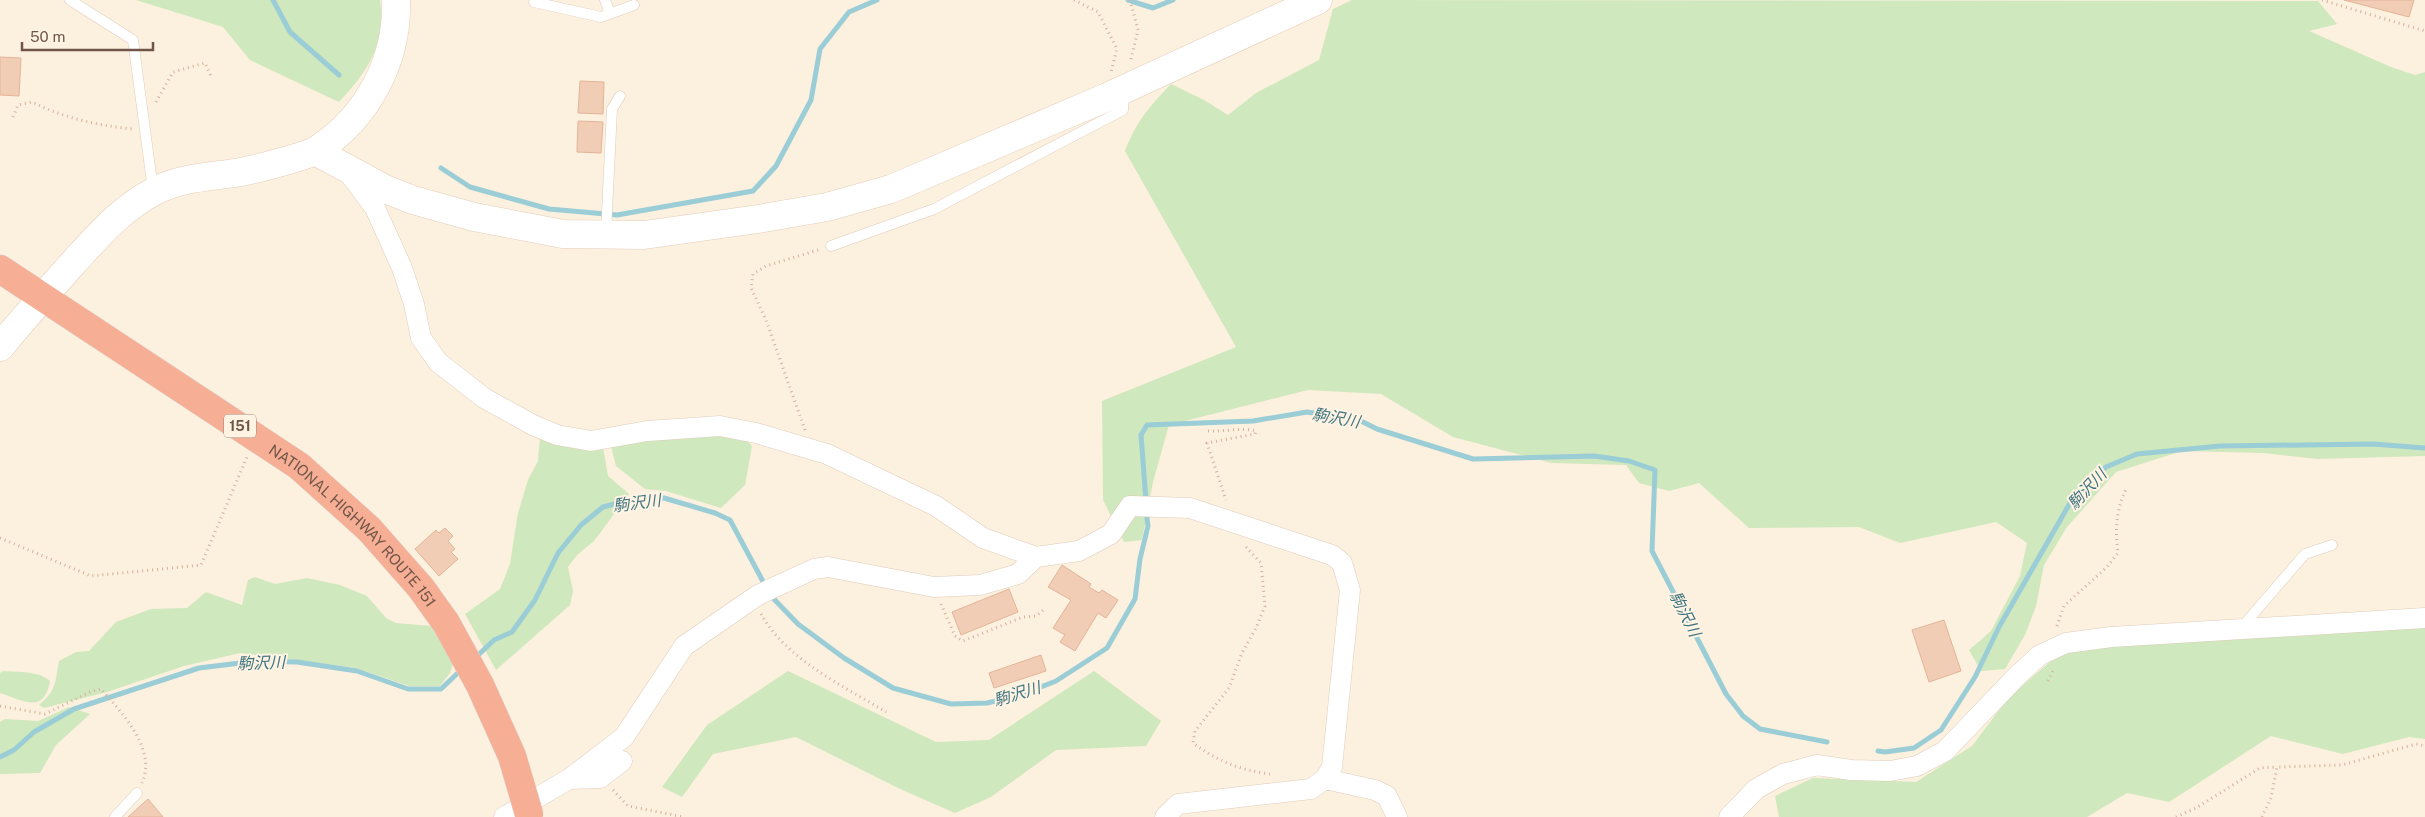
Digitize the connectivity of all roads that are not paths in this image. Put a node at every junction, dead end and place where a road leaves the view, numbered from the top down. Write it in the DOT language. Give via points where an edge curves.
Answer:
graph roads {
  1 [pos="70,0"];
  2 [pos="396,0"];
  3 [pos="605,0"];
  4 [pos="1318,0"];
  5 [pos="534,2"];
  6 [pos="634,4"];
  7 [pos="610,13"];
  8 [pos="1115,93"];
  9 [pos="620,96"];
  10 [pos="315,150"];
  11 [pos="344,166"];
  12 [pos="154,191"];
  13 [pos="606,230"];
  14 [pos="831,246"];
  15 [pos="0,269"];
  16 [pos="42,297"];
  17 [pos="0,348"];
  18 [pos="2332,545"];
  19 [pos="1036,557"];
  20 [pos="2425,618"];
  21 [pos="2240,630"];
  22 [pos="622,762"];
  23 [pos="569,779"];
  24 [pos="1325,779"];
  25 [pos="137,794"];
  26 [pos="521,816"];
  27 [pos="115,817"];
  28 [pos="1165,817"];
  29 [pos="1397,817"];
  30 [pos="1729,817"];
  1 -- 12 [label="lane" via="133,40"];
  2 -- 10 [label="street" via="394,41 384,71 371,95 346,126"];
  3 -- 7 [label="lane"];
  4 -- 8 [label="street"];
  5 -- 7 [label="lane" via="601,17"];
  6 -- 7 [label="lane"];
  8 -- 13 [label="street" via="873,194 827,206 644,235"];
  8 -- 14 [label="lane" via="1123,110 1116,114 934,209"];
  9 -- 13 [label="lane" via="612,109"];
  10 -- 11 [label="street"];
  10 -- 12 [label="street" via="241,172 177,182"];
  11 -- 13 [label="street" via="413,200 474,217 563,234"];
  11 -- 19 [label="street" via="374,208 402,268 421,338 438,362 484,398 557,435 591,441 646,431 720,426 810,447 936,506 983,538"];
  12 -- 16 [label="street" via="112,221"];
  15 -- 16 [label="highway, NATIONAL HIGHWAY ROUTE 151 / 151"];
  16 -- 17 [label="street"];
  16 -- 26 [label="highway, NATIONAL HIGHWAY ROUTE 151 / 151, bridge" via="256,436 298,466 369,529 421,588 446,623 480,685 512,756"];
  18 -- 21 [label="lane" via="2305,554"];
  19 -- 23 [label="street" via="1018,574 980,585 934,587 828,567 814,569 762,593 684,646 624,737"];
  19 -- 24 [label="street" via="1079,551 1111,534 1130,506 1190,508 1332,555 1342,563 1350,590 1332,767"];
  20 -- 21 [label="street"];
  21 -- 30 [label="street" via="2066,642 2040,655 1945,751 1917,766 1890,771 1817,765 1784,774 1756,789"];
  22 -- 23 [label="street" via="600,778"];
  23 -- 26 [label="street"];
  24 -- 28 [label="street" via="1311,789 1178,804"];
  24 -- 29 [label="street" via="1375,790 1387,796"];
  25 -- 27 [label="lane"];
}
